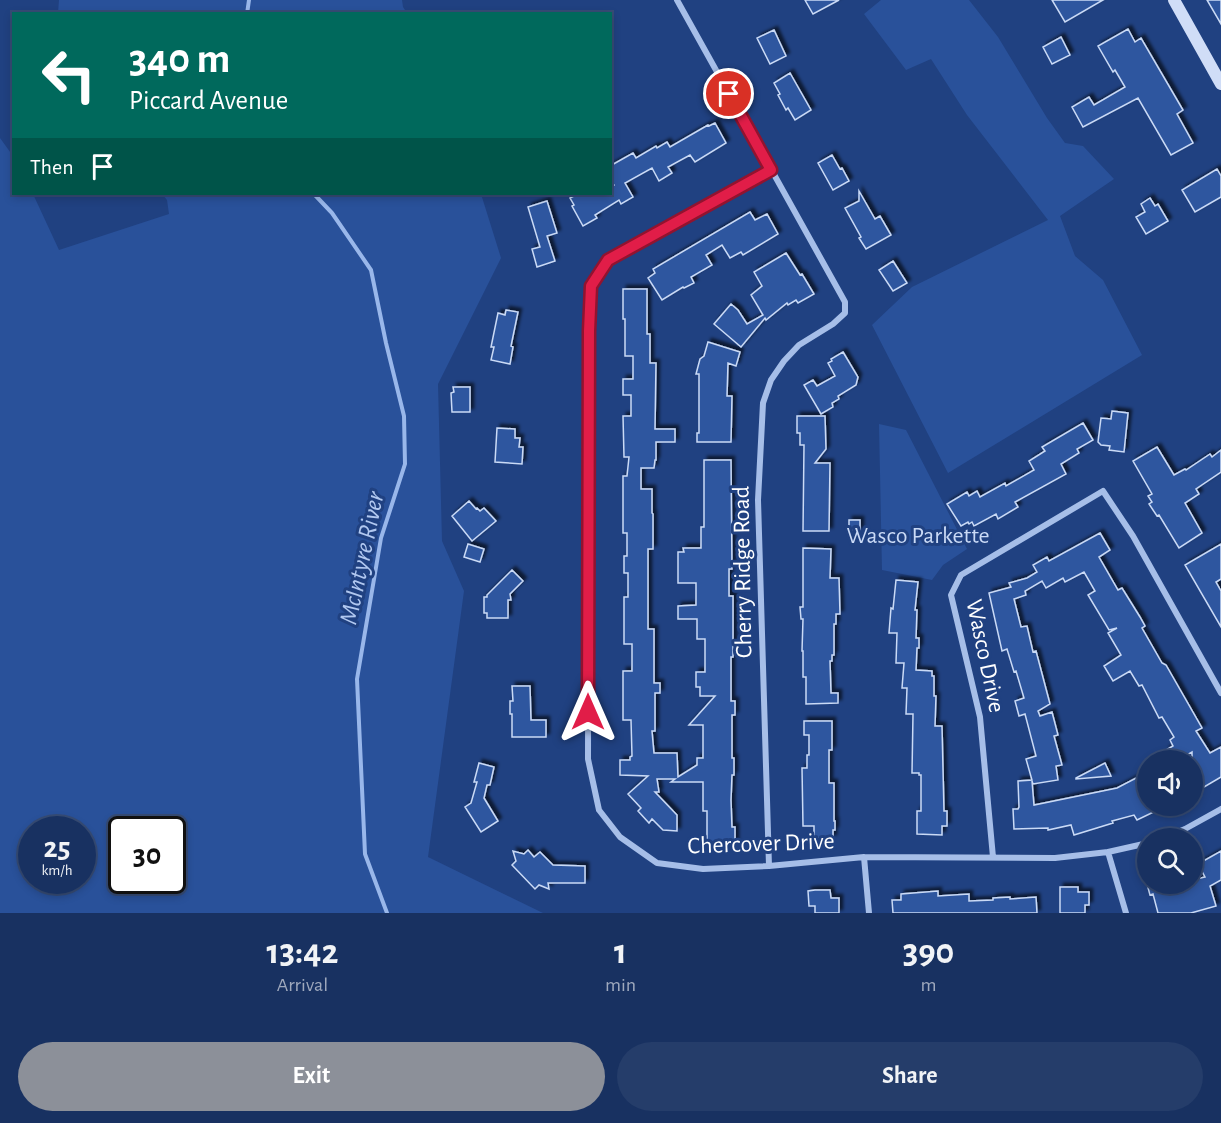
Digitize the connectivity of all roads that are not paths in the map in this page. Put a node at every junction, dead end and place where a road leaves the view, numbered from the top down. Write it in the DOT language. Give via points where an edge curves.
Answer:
graph roads {
  1 [pos="677,0"];
  2 [pos="1174,0"];
  3 [pos="1221,84"];
  4 [pos="771,170"];
  5 [pos="1221,693"];
  6 [pos="1221,809"];
  7 [pos="1187,828"];
  8 [pos="1137,845"];
  9 [pos="1108,852"];
  10 [pos="864,857"];
  11 [pos="993,857"];
  12 [pos="769,866"];
  13 [pos="869,913"];
  14 [pos="1126,913"];
  1 -- 4 [label="street"];
  2 -- 3 [label="main road"];
  4 -- 12 [label="street, Cherry Ridge Road" via="845,302 845,313 799,345 784,361 771,380 763,403 758,500"];
  4 -- 12 [label="street, Chercover Drive" via="608,260 591,286 589,331 588,759 599,810 620,837 657,863 703,869"];
  5 -- 11 [label="street, Wasco Drive" via="1133,536 1103,491 961,575 951,595 980,717"];
  6 -- 7 [label="street"];
  8 -- 9 [label="street, Chercover Drive"];
  9 -- 11 [label="street, Chercover Drive" via="1055,858"];
  9 -- 14 [label="street"];
  10 -- 11 [label="street, Chercover Drive"];
  10 -- 12 [label="street, Chercover Drive"];
  10 -- 13 [label="street"];
}
